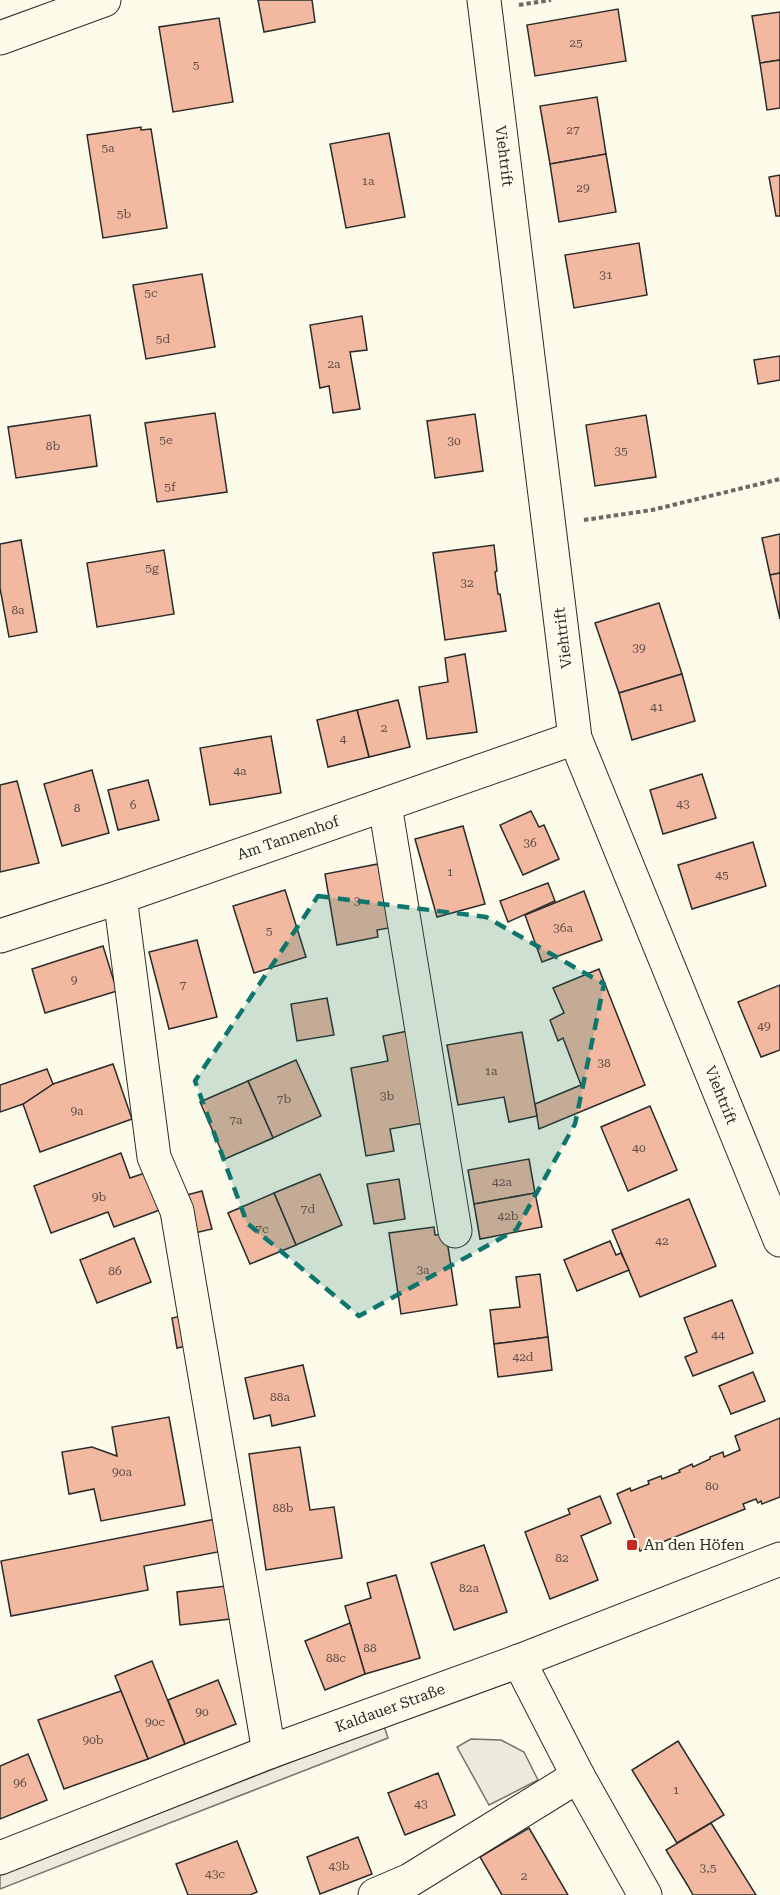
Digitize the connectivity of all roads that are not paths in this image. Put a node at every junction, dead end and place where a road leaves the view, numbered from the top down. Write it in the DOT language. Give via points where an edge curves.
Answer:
graph roads {
  1 [pos="104,0"];
  2 [pos="484,0"];
  3 [pos="0,38"];
  4 [pos="575,738"];
  5 [pos="385,805"];
  6 [pos="120,897"];
  7 [pos="0,936"];
  8 [pos="455,1231"];
  9 [pos="780,1240"];
  10 [pos="780,1559"];
  11 [pos="519,1661"];
  12 [pos="269,1752"];
  13 [pos="578,1776"];
  14 [pos="0,1858"];
  15 [pos="411,1888"];
  16 [pos="375,1895"];
  17 [pos="645,1895"];
  1 -- 3 [label="street"];
  2 -- 4 [label="street, Viehtrift"];
  4 -- 5 [label="street, Am Tannenhof"];
  4 -- 9 [label="street, Viehtrift"];
  5 -- 6 [label="street, Am Tannenhof"];
  5 -- 8 [label="street"];
  6 -- 7 [label="street, Am Tannenhof"];
  6 -- 12 [label="street" via="154,1157 177,1211"];
  10 -- 11 [label="street, Kaldauer Straße"];
  11 -- 12 [label="street, Kaldauer Straße"];
  11 -- 13 [label="street"];
  12 -- 14 [label="street, Kaldauer Straße"];
  13 -- 15 [label="street"];
  13 -- 17 [label="street"];
  15 -- 16 [label="street"];
}
